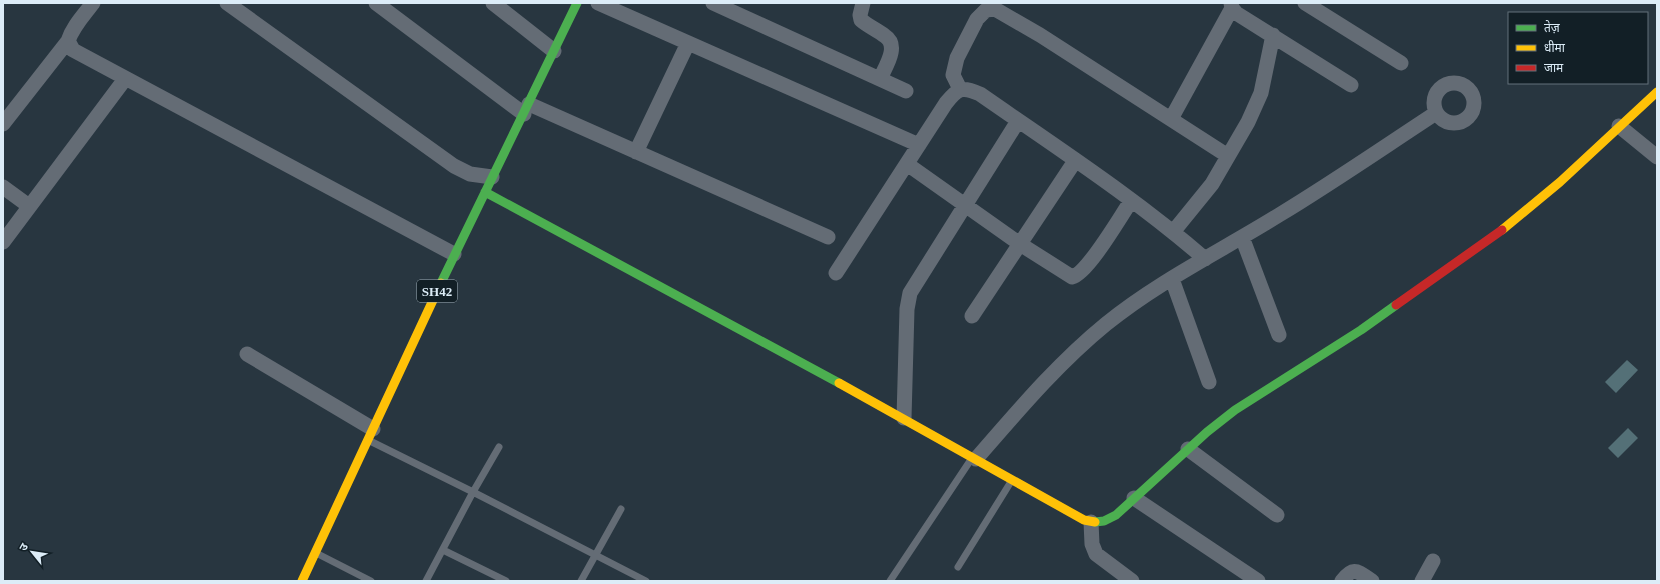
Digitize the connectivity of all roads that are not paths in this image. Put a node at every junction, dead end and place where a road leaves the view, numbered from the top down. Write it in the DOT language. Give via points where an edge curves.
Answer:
graph roads {
  1 [pos="93,3"];
  2 [pos="227,3"];
  3 [pos="376,3"];
  4 [pos="493,3"];
  5 [pos="577,3"];
  6 [pos="598,3"];
  7 [pos="713,3"];
  8 [pos="863,3"];
  9 [pos="1305,3"];
  10 [pos="1231,6"];
  11 [pos="1273,35"];
  12 [pos="68,41"];
  13 [pos="688,43"];
  14 [pos="554,51"];
  15 [pos="1401,63"];
  16 [pos="125,78"];
  17 [pos="880,79"];
  18 [pos="1351,85"];
  19 [pos="960,89"];
  20 [pos="906,91"];
  21 [pos="1657,92"];
  22 [pos="526,109"];
  23 [pos="1436,114"];
  24 [pos="1170,119"];
  25 [pos="1018,121"];
  26 [pos="3,124"];
  27 [pos="1619,126"];
  28 [pos="919,146"];
  29 [pos="636,152"];
  30 [pos="1228,156"];
  31 [pos="1657,157"];
  32 [pos="1075,161"];
  33 [pos="907,164"];
  34 [pos="492,177"];
  35 [pos="3,187"];
  36 [pos="485,192"];
  37 [pos="1131,201"];
  38 [pos="965,205"];
  39 [pos="29,206"];
  40 [pos="1173,232"];
  41 [pos="828,237"];
  42 [pos="1242,237"];
  43 [pos="3,242"];
  44 [pos="1020,244"];
  45 [pos="454,254"];
  46 [pos="1205,259"];
  47 [pos="836,272"];
  48 [pos="1172,279"];
  49 [pos="972,316"];
  50 [pos="1279,335"];
  51 [pos="248,354"];
  52 [pos="1209,382"];
  53 [pos="904,418"];
  54 [pos="371,434"];
  55 [pos="499,447"];
  56 [pos="1188,449"];
  57 [pos="974,458"];
  58 [pos="1012,480"];
  59 [pos="474,492"];
  60 [pos="1134,498"];
  61 [pos="621,509"];
  62 [pos="1277,515"];
  63 [pos="1091,522"];
  64 [pos="443,550"];
  65 [pos="314,552"];
  66 [pos="594,554"];
  67 [pos="1433,562"];
  68 [pos="958,567"];
  69 [pos="302,581"];
  70 [pos="371,581"];
  71 [pos="426,581"];
  72 [pos="506,581"];
  73 [pos="580,581"];
  74 [pos="646,581"];
  75 [pos="890,581"];
  76 [pos="1132,581"];
  77 [pos="1258,581"];
  78 [pos="1342,581"];
  79 [pos="1372,581"];
  80 [pos="1422,581"];
  1 -- 12 [label="street"];
  2 -- 34 [label="street" via="454,166 470,174"];
  3 -- 22 [label="street"];
  4 -- 14 [label="street"];
  5 -- 14 [label="street, SH42"];
  6 -- 13 [label="street"];
  7 -- 17 [label="street"];
  8 -- 17 [label="street" via="861,20 887,37 892,48"];
  9 -- 15 [label="street"];
  10 -- 11 [label="street"];
  10 -- 24 [label="street"];
  11 -- 18 [label="street"];
  11 -- 30 [label="street" via="1257,104"];
  12 -- 16 [label="street" via="73,50 81,56"];
  12 -- 26 [label="street"];
  13 -- 28 [label="street"];
  13 -- 29 [label="street"];
  14 -- 22 [label="street, SH42"];
  16 -- 39 [label="street"];
  16 -- 45 [label="street"];
  17 -- 20 [label="street"];
  19 -- 24 [label="street" via="953,75 957,58 977,19 986,10 995,9"];
  19 -- 25 [label="street" via="969,89 980,94"];
  19 -- 28 [label="street" via="946,103"];
  21 -- 27 [label="street"];
  22 -- 29 [label="street"];
  22 -- 34 [label="street, SH42"];
  23 -- 42 [label="street"];
  24 -- 30 [label="street"];
  25 -- 32 [label="street"];
  25 -- 38 [label="street"];
  27 -- 31 [label="street"];
  27 -- 56 [label="street" via="1560,182 1500,232 1361,330 1235,410"];
  28 -- 33 [label="street"];
  29 -- 41 [label="street"];
  30 -- 40 [label="street" via="1212,184"];
  32 -- 37 [label="street"];
  32 -- 44 [label="street"];
  33 -- 38 [label="street"];
  33 -- 47 [label="street"];
  34 -- 36 [label="street, SH42"];
  35 -- 39 [label="street"];
  36 -- 45 [label="street, SH42"];
  36 -- 53 [label="street"];
  37 -- 40 [label="street"];
  37 -- 44 [label="street" via="1091,261 1077,276 1066,274"];
  38 -- 44 [label="street"];
  38 -- 53 [label="street" via="910,293 907,309"];
  39 -- 43 [label="street"];
  40 -- 46 [label="street"];
  42 -- 46 [label="street"];
  42 -- 50 [label="street"];
  44 -- 49 [label="street"];
  45 -- 54 [label="street, SH42"];
  46 -- 48 [label="street"];
  48 -- 52 [label="street"];
  48 -- 57 [label="street" via="1133,303 1074,352"];
  51 -- 54 [label="street"];
  53 -- 57 [label="street"];
  54 -- 59 [label="lane"];
  54 -- 65 [label="street, SH42"];
  55 -- 59 [label="lane"];
  56 -- 60 [label="street"];
  56 -- 62 [label="street"];
  57 -- 58 [label="street"];
  57 -- 75 [label="lane"];
  58 -- 63 [label="street"];
  58 -- 68 [label="lane"];
  59 -- 64 [label="lane"];
  59 -- 66 [label="lane"];
  60 -- 63 [label="street" via="1107,521"];
  60 -- 77 [label="street"];
  61 -- 66 [label="lane"];
  63 -- 76 [label="street" via="1092,544 1096,554"];
  64 -- 71 [label="lane"];
  64 -- 72 [label="lane"];
  65 -- 69 [label="street, SH42"];
  65 -- 70 [label="lane"];
  66 -- 73 [label="lane"];
  66 -- 74 [label="lane"];
  67 -- 80 [label="street"];
  78 -- 79 [label="street" via="1351,571 1356,571"];
}
